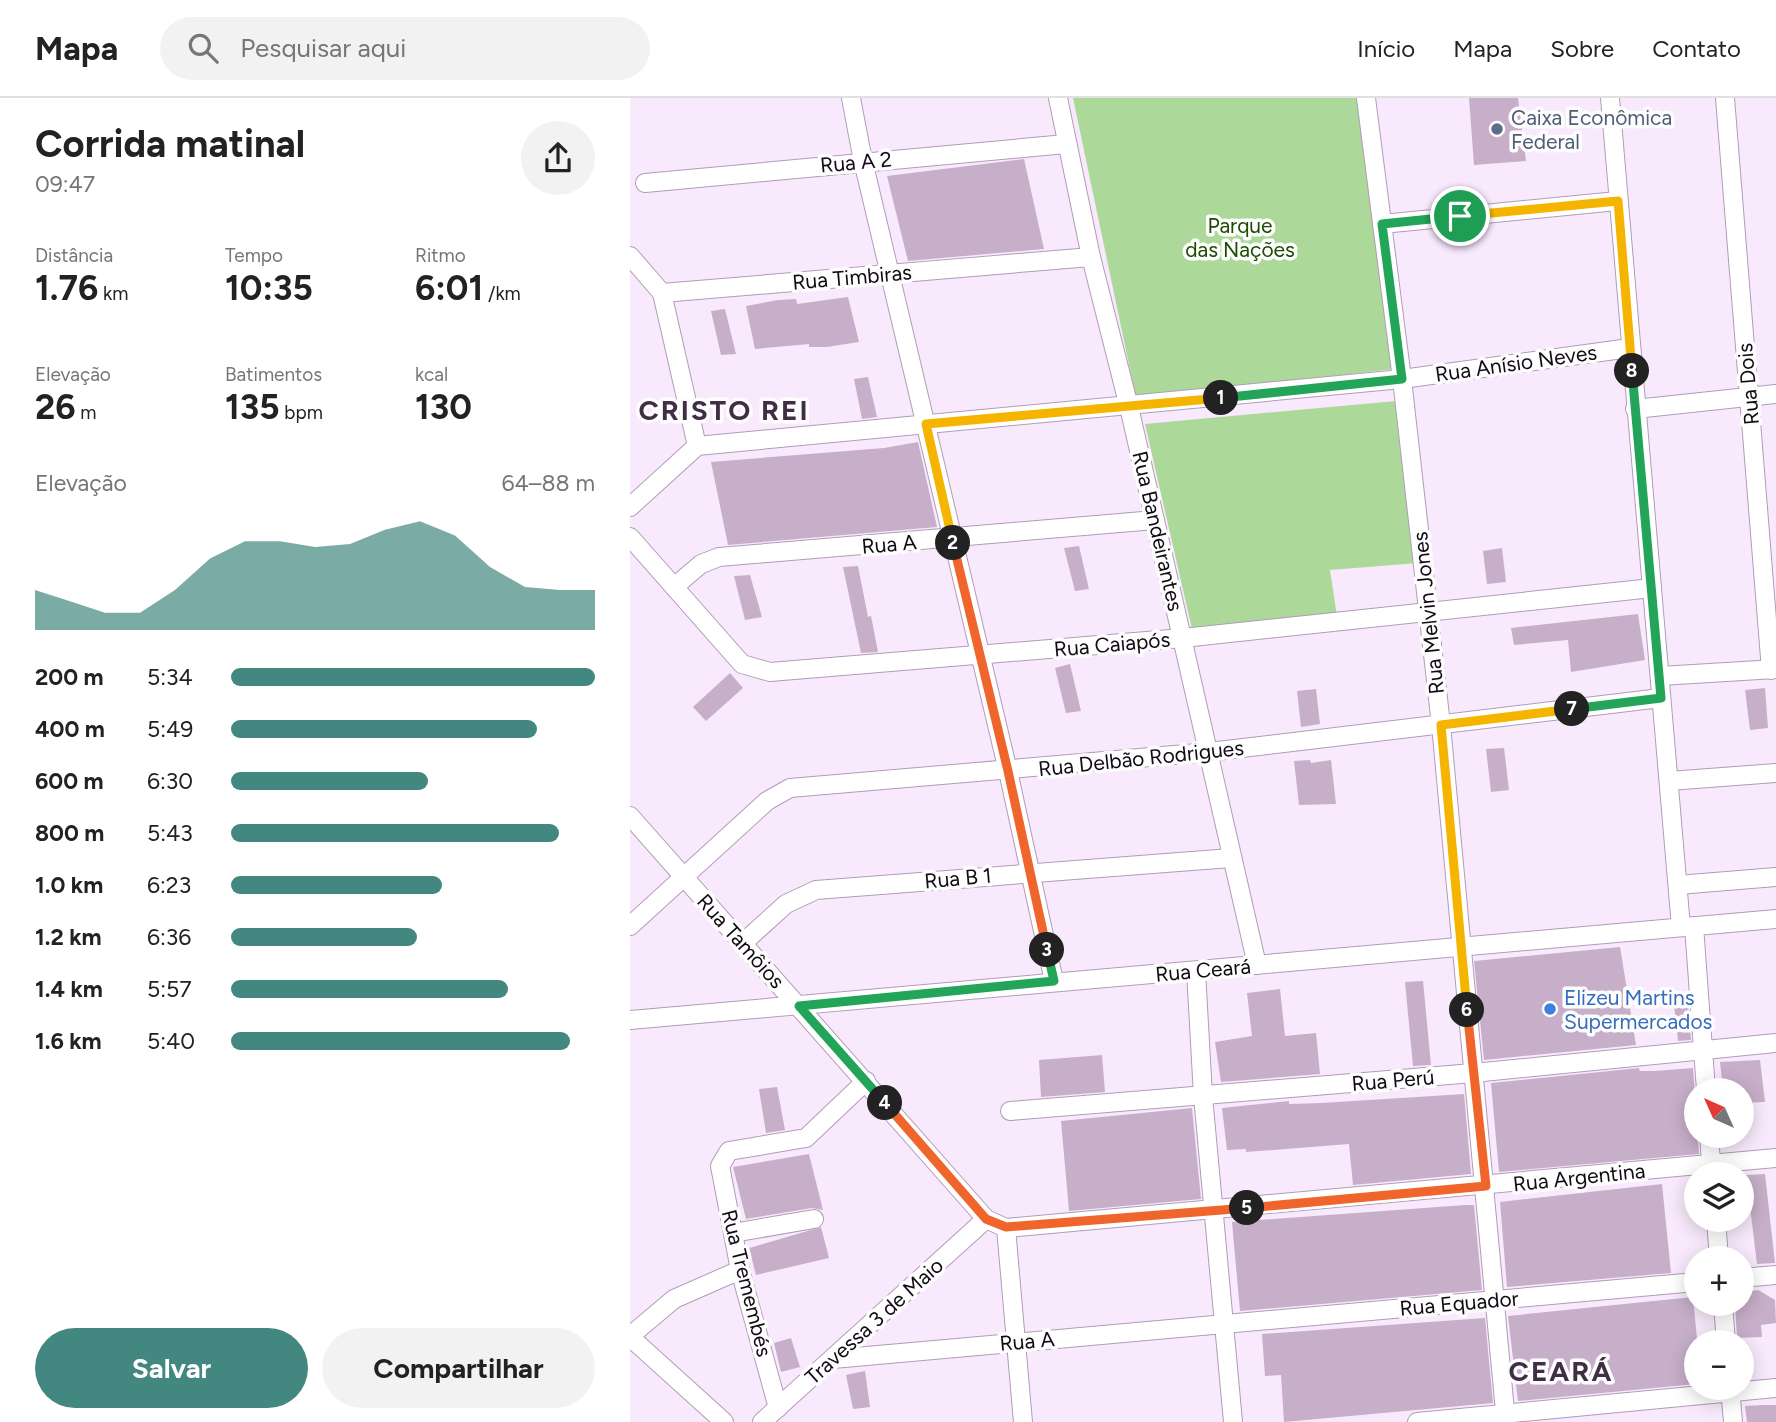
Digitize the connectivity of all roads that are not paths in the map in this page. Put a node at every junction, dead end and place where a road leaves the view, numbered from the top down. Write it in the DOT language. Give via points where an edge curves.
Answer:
graph roads {
  1 [pos="851,98"];
  2 [pos="1058,98"];
  3 [pos="1366,98"];
  4 [pos="1610,98"];
  5 [pos="1725,98"];
  6 [pos="1066,144"];
  7 [pos="863,161"];
  8 [pos="645,183"];
  9 [pos="1618,201"];
  10 [pos="1382,224"];
  11 [pos="630,256"];
  12 [pos="1091,257"];
  13 [pos="890,274"];
  14 [pos="662,292"];
  15 [pos="1630,348"];
  16 [pos="1402,379"];
  17 [pos="1776,394"];
  18 [pos="1749,396"];
  19 [pos="1129,407"];
  20 [pos="1635,409"];
  21 [pos="926,424"];
  22 [pos="697,446"];
  23 [pos="630,507"];
  24 [pos="1156,520"];
  25 [pos="630,537"];
  26 [pos="952,538"];
  27 [pos="674,587"];
  28 [pos="1652,588"];
  29 [pos="1428,610"];
  30 [pos="1183,638"];
  31 [pos="981,655"];
  32 [pos="1774,670"];
  33 [pos="1660,676"];
  34 [pos="1661,698"];
  35 [pos="1441,725"];
  36 [pos="1209,752"];
  37 [pos="1008,771"];
  38 [pos="1776,773"];
  39 [pos="1669,781"];
  40 [pos="630,816"];
  41 [pos="1231,858"];
  42 [pos="1030,872"];
  43 [pos="1776,877"];
  44 [pos="684,878"];
  45 [pos="1678,886"];
  46 [pos="1776,919"];
  47 [pos="630,926"];
  48 [pos="1688,926"];
  49 [pos="744,942"];
  50 [pos="1461,949"];
  51 [pos="1257,965"];
  52 [pos="1196,971"];
  53 [pos="1054,981"];
  54 [pos="799,1006"];
  55 [pos="630,1020"];
  56 [pos="1776,1043"];
  57 [pos="1703,1050"];
  58 [pos="1474,1073"];
  59 [pos="1705,1078"];
  60 [pos="866,1081"];
  61 [pos="1203,1096"];
  62 [pos="1010,1111"];
  63 [pos="1776,1158"];
  64 [pos="1752,1162"];
  65 [pos="1684,1171"];
  66 [pos="1486,1186"];
  67 [pos="1213,1211"];
  68 [pos="814,1219"];
  69 [pos="986,1219"];
  70 [pos="1006,1227"];
  71 [pos="733,1233"];
  72 [pos="740,1270"];
  73 [pos="1776,1275"];
  74 [pos="1754,1277"];
  75 [pos="1684,1283"];
  76 [pos="1496,1300"];
  77 [pos="1222,1324"];
  78 [pos="630,1336"];
  79 [pos="1015,1342"];
  80 [pos="833,1359"];
  81 [pos="1776,1388"];
  82 [pos="1754,1389"];
  83 [pos="1684,1396"];
  84 [pos="1731,1400"];
  85 [pos="778,1408"];
  86 [pos="1506,1419"];
  87 [pos="724,1422"];
  88 [pos="762,1422"];
  89 [pos="1023,1422"];
  90 [pos="1233,1422"];
  91 [pos="1418,1422"];
  92 [pos="1733,1422"];
  1 -- 7 [label="street"];
  2 -- 6 [label="street, Rua Bandeirantes"];
  3 -- 10 [label="street, Rua Melvin Jones"];
  4 -- 9 [label="street"];
  5 -- 18 [label="street, Rua Dois"];
  6 -- 7 [label="street, Rua A 2"];
  6 -- 12 [label="street, Rua Bandeirantes"];
  7 -- 8 [label="street, Rua A 2"];
  7 -- 13 [label="street"];
  9 -- 10 [label="street"];
  9 -- 15 [label="street"];
  10 -- 16 [label="street, Rua Melvin Jones"];
  11 -- 14 [label="street"];
  12 -- 13 [label="street, Rua Timbiras"];
  12 -- 19 [label="street, Rua Bandeirantes"];
  13 -- 14 [label="street, Rua Timbiras"];
  13 -- 21 [label="street"];
  14 -- 22 [label="street"];
  15 -- 16 [label="street, Rua Anísio Neves"];
  15 -- 20 [label="street"];
  16 -- 19 [label="street, Rua Anísio Neves"];
  16 -- 29 [label="street, Rua Melvin Jones"];
  17 -- 18 [label="street"];
  18 -- 20 [label="street"];
  18 -- 32 [label="street, Rua Dois"];
  19 -- 21 [label="street, Rua Anísio Neves"];
  19 -- 24 [label="street, Rua Bandeirantes"];
  20 -- 28 [label="street"];
  21 -- 22 [label="street, Rua Anísio Neves"];
  21 -- 26 [label="street"];
  22 -- 23 [label="street"];
  24 -- 26 [label="street, Rua A"];
  24 -- 30 [label="street, Rua Bandeirantes"];
  25 -- 27 [label="street, Rua Caiapós"];
  26 -- 27 [label="street, Rua A" via="719,557 701,564"];
  26 -- 31 [label="street"];
  27 -- 31 [label="street, Rua Caiapós" via="742,664 754,670"];
  28 -- 29 [label="street, Rua Caiapós"];
  28 -- 33 [label="street"];
  29 -- 30 [label="street, Rua Caiapós"];
  29 -- 35 [label="street, Rua Melvin Jones"];
  30 -- 31 [label="street, Rua Caiapós"];
  30 -- 36 [label="street, Rua Bandeirantes"];
  31 -- 37 [label="street"];
  32 -- 33 [label="street"];
  33 -- 34 [label="street"];
  34 -- 35 [label="street, Rua Delbão Rodrigues"];
  34 -- 39 [label="street"];
  35 -- 36 [label="street, Rua Delbão Rodrigues"];
  35 -- 50 [label="street, Rua Melvin Jones"];
  36 -- 37 [label="street, Rua Delbão Rodrigues"];
  36 -- 41 [label="street, Rua Bandeirantes"];
  37 -- 42 [label="street"];
  37 -- 44 [label="street, Rua Delbão Rodrigues" via="790,788 767,801"];
  38 -- 39 [label="street"];
  39 -- 45 [label="street"];
  40 -- 44 [label="street, Rua Tamôios"];
  41 -- 42 [label="street, Rua B 1"];
  41 -- 51 [label="street, Rua Bandeirantes"];
  42 -- 49 [label="street, Rua B 1" via="816,890 786,904"];
  42 -- 53 [label="street"];
  43 -- 45 [label="street"];
  44 -- 47 [label="street, Rua Delbão Rodrigues"];
  44 -- 49 [label="street, Rua Tamôios"];
  45 -- 48 [label="street"];
  46 -- 48 [label="street, Rua Ceará"];
  48 -- 50 [label="street, Rua Ceará"];
  48 -- 57 [label="street"];
  49 -- 54 [label="street, Rua Tamôios"];
  50 -- 51 [label="street, Rua Ceará"];
  50 -- 58 [label="street, Rua Melvin Jones"];
  51 -- 52 [label="street, Rua Ceará"];
  52 -- 53 [label="street, Rua Ceará"];
  52 -- 61 [label="street"];
  53 -- 54 [label="street, Rua Ceará"];
  54 -- 55 [label="street, Rua Ceará"];
  54 -- 60 [label="street, Rua Tamôios"];
  56 -- 57 [label="street, Rua Perú"];
  57 -- 58 [label="street, Rua Perú"];
  57 -- 59 [label="street"];
  58 -- 61 [label="street, Rua Perú"];
  58 -- 66 [label="street, Rua Melvin Jones"];
  60 -- 69 [label="street, Rua Tamôios"];
  60 -- 71 [label="street, Rua Tremembés" via="806,1138 729,1151 720,1166"];
  61 -- 62 [label="street, Rua Perú"];
  61 -- 67 [label="street"];
  63 -- 64 [label="street, Rua Argentina"];
  65 -- 66 [label="street, Rua Argentina"];
  66 -- 67 [label="street, Rua Argentina"];
  66 -- 76 [label="street, Rua Melvin Jones"];
  67 -- 70 [label="street, Rua Argentina"];
  67 -- 77 [label="street"];
  68 -- 71 [label="street"];
  69 -- 70 [label="street, Rua Tamôios"];
  69 -- 80 [label="street, Travessa 3 de Maio"];
  70 -- 79 [label="street"];
  71 -- 72 [label="street, Rua Tremembés"];
  72 -- 78 [label="street" via="674,1299"];
  72 -- 85 [label="street, Rua Tremembés"];
  73 -- 74 [label="street"];
  75 -- 76 [label="street, Rua Equador"];
  76 -- 77 [label="street, Rua Equador"];
  76 -- 86 [label="street, Rua Melvin Jones"];
  77 -- 79 [label="street, Rua A"];
  77 -- 90 [label="street"];
  78 -- 87 [label="street"];
  79 -- 80 [label="street, Rua A"];
  79 -- 89 [label="street"];
  80 -- 85 [label="street, Travessa 3 de Maio"];
  81 -- 82 [label="street"];
  83 -- 86 [label="street"];
  84 -- 92 [label="street"];
  85 -- 88 [label="street, Travessa 3 de Maio"];
  86 -- 91 [label="street"];
}
